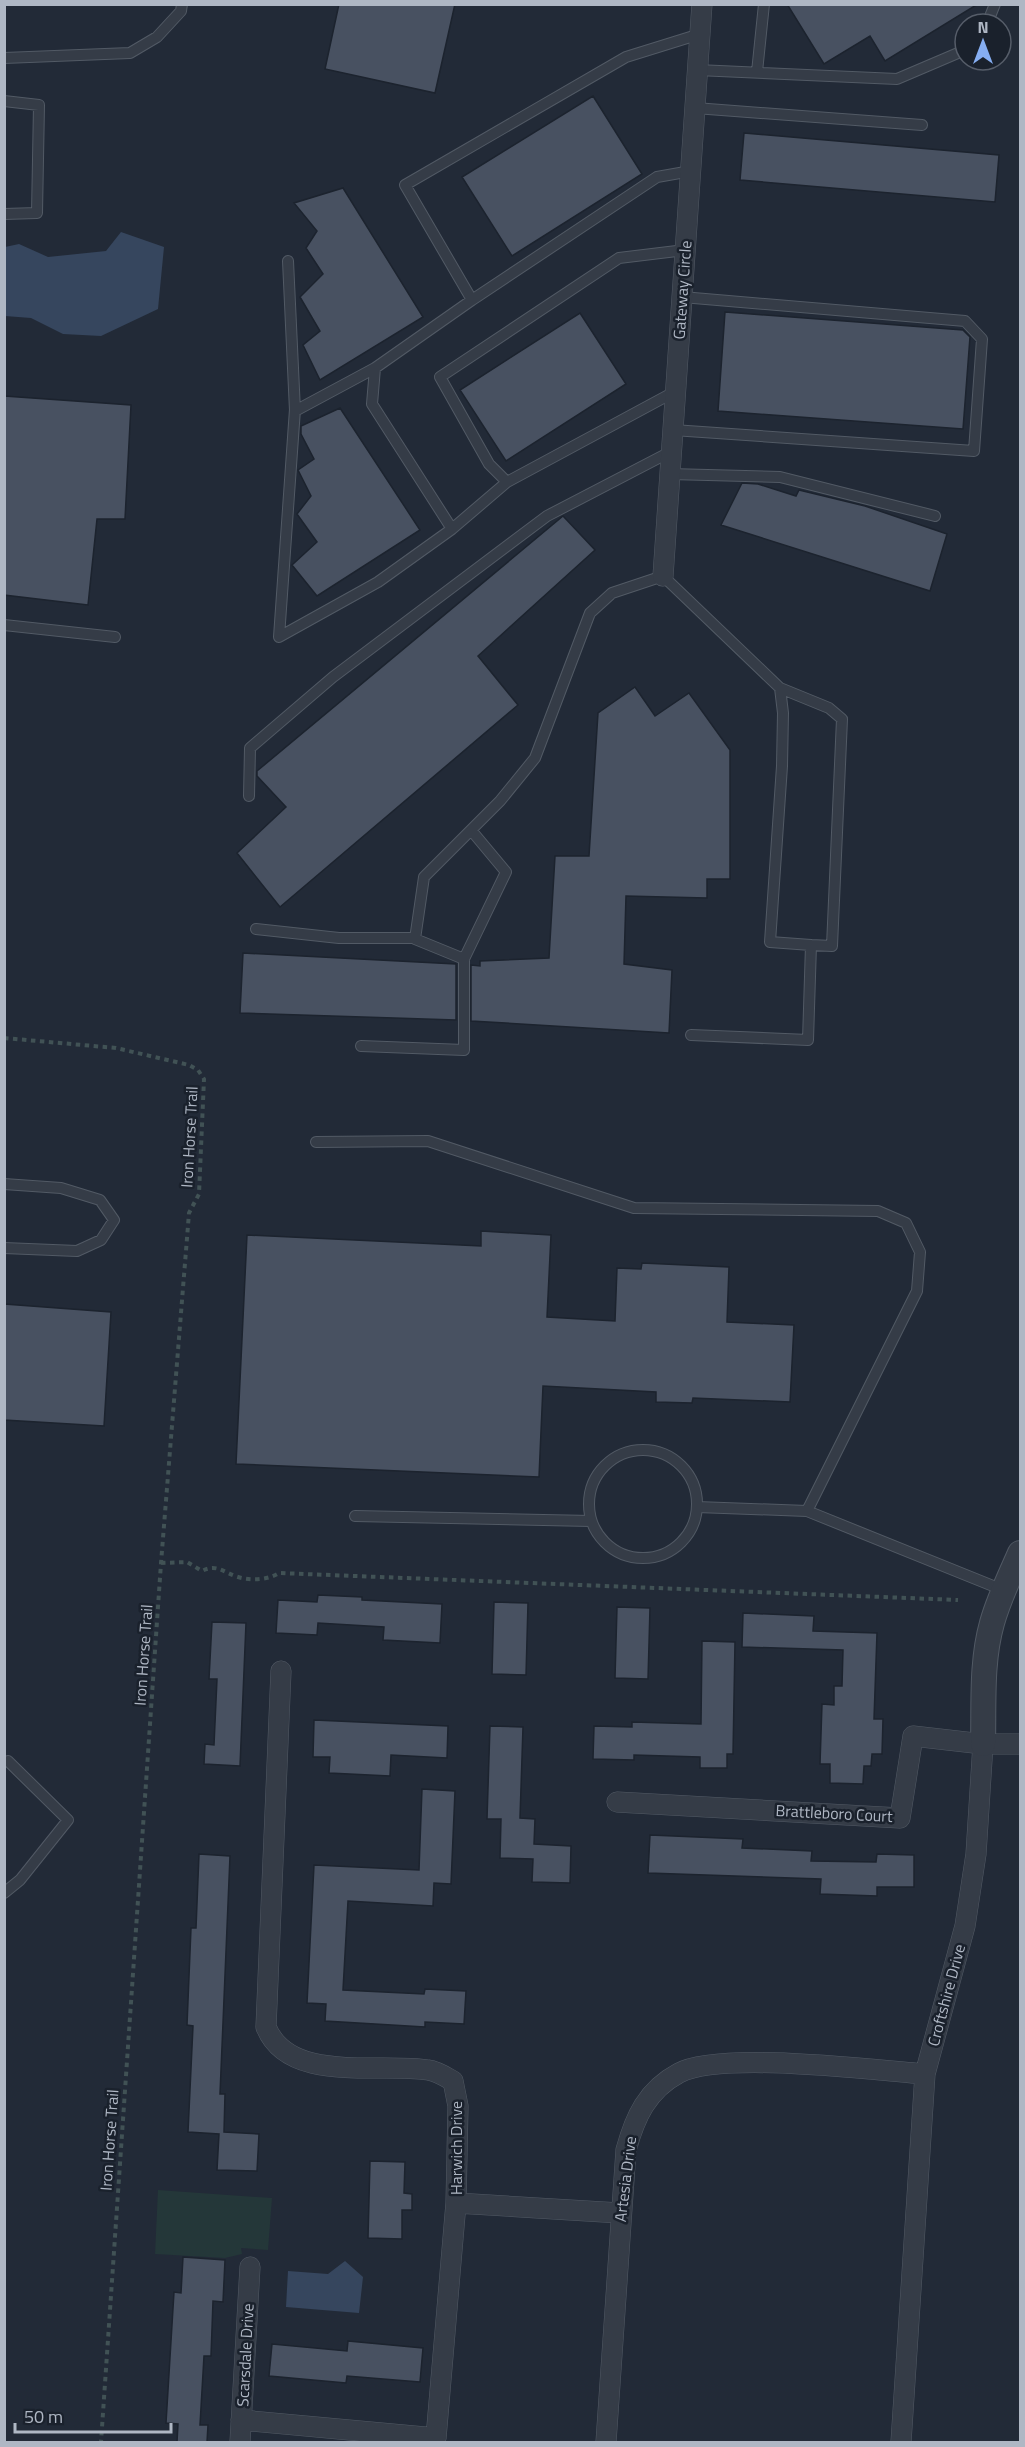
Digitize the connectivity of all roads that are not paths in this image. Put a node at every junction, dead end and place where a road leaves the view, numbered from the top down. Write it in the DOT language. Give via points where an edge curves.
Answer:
graph roads {
  1 [pos="182,4"];
  2 [pos="702,4"];
  3 [pos="764,4"];
  4 [pos="700,34"];
  5 [pos="953,55"];
  6 [pos="4,58"];
  7 [pos="698,70"];
  8 [pos="757,72"];
  9 [pos="4,101"];
  10 [pos="694,108"];
  11 [pos="922,125"];
  12 [pos="690,171"];
  13 [pos="4,214"];
  14 [pos="685,250"];
  15 [pos="288,261"];
  16 [pos="682,297"];
  17 [pos="472,300"];
  18 [pos="375,368"];
  19 [pos="676,391"];
  20 [pos="295,409"];
  21 [pos="673,430"];
  22 [pos="672,451"];
  23 [pos="670,474"];
  24 [pos="507,482"];
  25 [pos="935,516"];
  26 [pos="452,529"];
  27 [pos="663,576"];
  28 [pos="4,625"];
  29 [pos="115,637"];
  30 [pos="780,688"];
  31 [pos="249,796"];
  32 [pos="471,830"];
  33 [pos="256,929"];
  34 [pos="415,938"];
  35 [pos="811,945"];
  36 [pos="464,959"];
  37 [pos="690,1035"];
  38 [pos="361,1046"];
  39 [pos="316,1142"];
  40 [pos="4,1184"];
  41 [pos="4,1248"];
  42 [pos="697,1507"];
  43 [pos="807,1510"];
  44 [pos="355,1516"];
  45 [pos="591,1521"];
  46 [pos="1020,1553"];
  47 [pos="1003,1590"];
  48 [pos="281,1671"];
  49 [pos="983,1744"];
  50 [pos="1020,1744"];
  51 [pos="8,1761"];
  52 [pos="617,1802"];
  53 [pos="4,1893"];
  54 [pos="925,2074"];
  55 [pos="456,2204"];
  56 [pos="620,2213"];
  57 [pos="250,2267"];
  58 [pos="241,2420"];
  59 [pos="240,2442"];
  60 [pos="606,2442"];
  61 [pos="901,2442"];
  1 -- 6 [label="lane" via="181,11 157,37 130,53"];
  2 -- 4 [label="street, Gateway Circle"];
  3 -- 8 [label="lane"];
  4 -- 7 [label="street, Gateway Circle"];
  4 -- 17 [label="lane" via="626,57 405,185"];
  5 -- 8 [label="lane" via="897,79"];
  7 -- 8 [label="lane"];
  7 -- 10 [label="street, Gateway Circle"];
  9 -- 13 [label="lane" via="39,105 37,213"];
  10 -- 11 [label="lane"];
  10 -- 12 [label="street, Gateway Circle"];
  12 -- 14 [label="street, Gateway Circle"];
  12 -- 17 [label="lane" via="657,177"];
  14 -- 16 [label="street, Gateway Circle"];
  14 -- 24 [label="lane" via="619,258 440,377 489,464"];
  15 -- 20 [label="lane"];
  16 -- 19 [label="street, Gateway Circle"];
  16 -- 21 [label="lane" via="965,321 982,339 974,451"];
  17 -- 18 [label="lane"];
  18 -- 20 [label="lane"];
  18 -- 26 [label="lane" via="372,404"];
  19 -- 21 [label="street, Gateway Circle"];
  19 -- 24 [label="lane"];
  20 -- 26 [label="lane" via="279,637 378,582"];
  21 -- 22 [label="street, Gateway Circle"];
  22 -- 23 [label="street, Gateway Circle"];
  22 -- 31 [label="lane" via="547,516 333,677 249,748"];
  23 -- 25 [label="lane" via="780,477"];
  23 -- 27 [label="street, Gateway Circle"];
  24 -- 26 [label="lane"];
  27 -- 30 [label="lane"];
  27 -- 32 [label="lane" via="612,593 590,613 535,758"];
  28 -- 29 [label="lane"];
  30 -- 35 [label="lane" via="782,766 770,942"];
  30 -- 35 [label="lane" via="829,708 842,719 832,946"];
  32 -- 34 [label="lane" via="424,877"];
  32 -- 36 [label="lane" via="506,872"];
  33 -- 34 [label="lane" via="339,938"];
  34 -- 36 [label="lane"];
  35 -- 37 [label="lane" via="808,1040"];
  36 -- 38 [label="lane" via="464,1050"];
  39 -- 43 [label="lane" via="428,1141 634,1208 878,1211 906,1223 920,1252 917,1292"];
  40 -- 41 [label="lane" via="61,1188 100,1200 114,1220 101,1240 77,1251"];
  42 -- 43 [label="lane"];
  42 -- 45 [label="lane" via="693,1525 682,1540 668,1552 650,1557 614,1550 600,1538"];
  42 -- 45 [label="lane" via="695,1490 682,1467 661,1452 644,1449 611,1459 599,1471 588,1504"];
  43 -- 47 [label="lane"];
  44 -- 45 [label="lane"];
  46 -- 47 [label="street, Croftshire Drive"];
  47 -- 49 [label="street, Croftshire Drive" via="986,1659"];
  48 -- 55 [label="street, Harwich Drive" via="266,2027 272,2042 307,2064 431,2070 453,2081 458,2106"];
  49 -- 50 [label="street"];
  49 -- 52 [label="street, Brattleboro Court" via="913,1736 900,1818"];
  49 -- 54 [label="street, Croftshire Drive" via="976,1854 965,1926"];
  51 -- 53 [label="lane" via="68,1820 20,1880"];
  54 -- 56 [label="street, Artesia Drive" via="722,2063 680,2073 644,2102 632,2125"];
  54 -- 61 [label="street, Croftshire Drive"];
  55 -- 56 [label="street"];
  55 -- 58 [label="street, Harwich Drive" via="436,2438"];
  56 -- 60 [label="street, Artesia Drive"];
  57 -- 58 [label="street, Scarsdale Drive"];
  58 -- 59 [label="street, Scarsdale Drive"];
}
